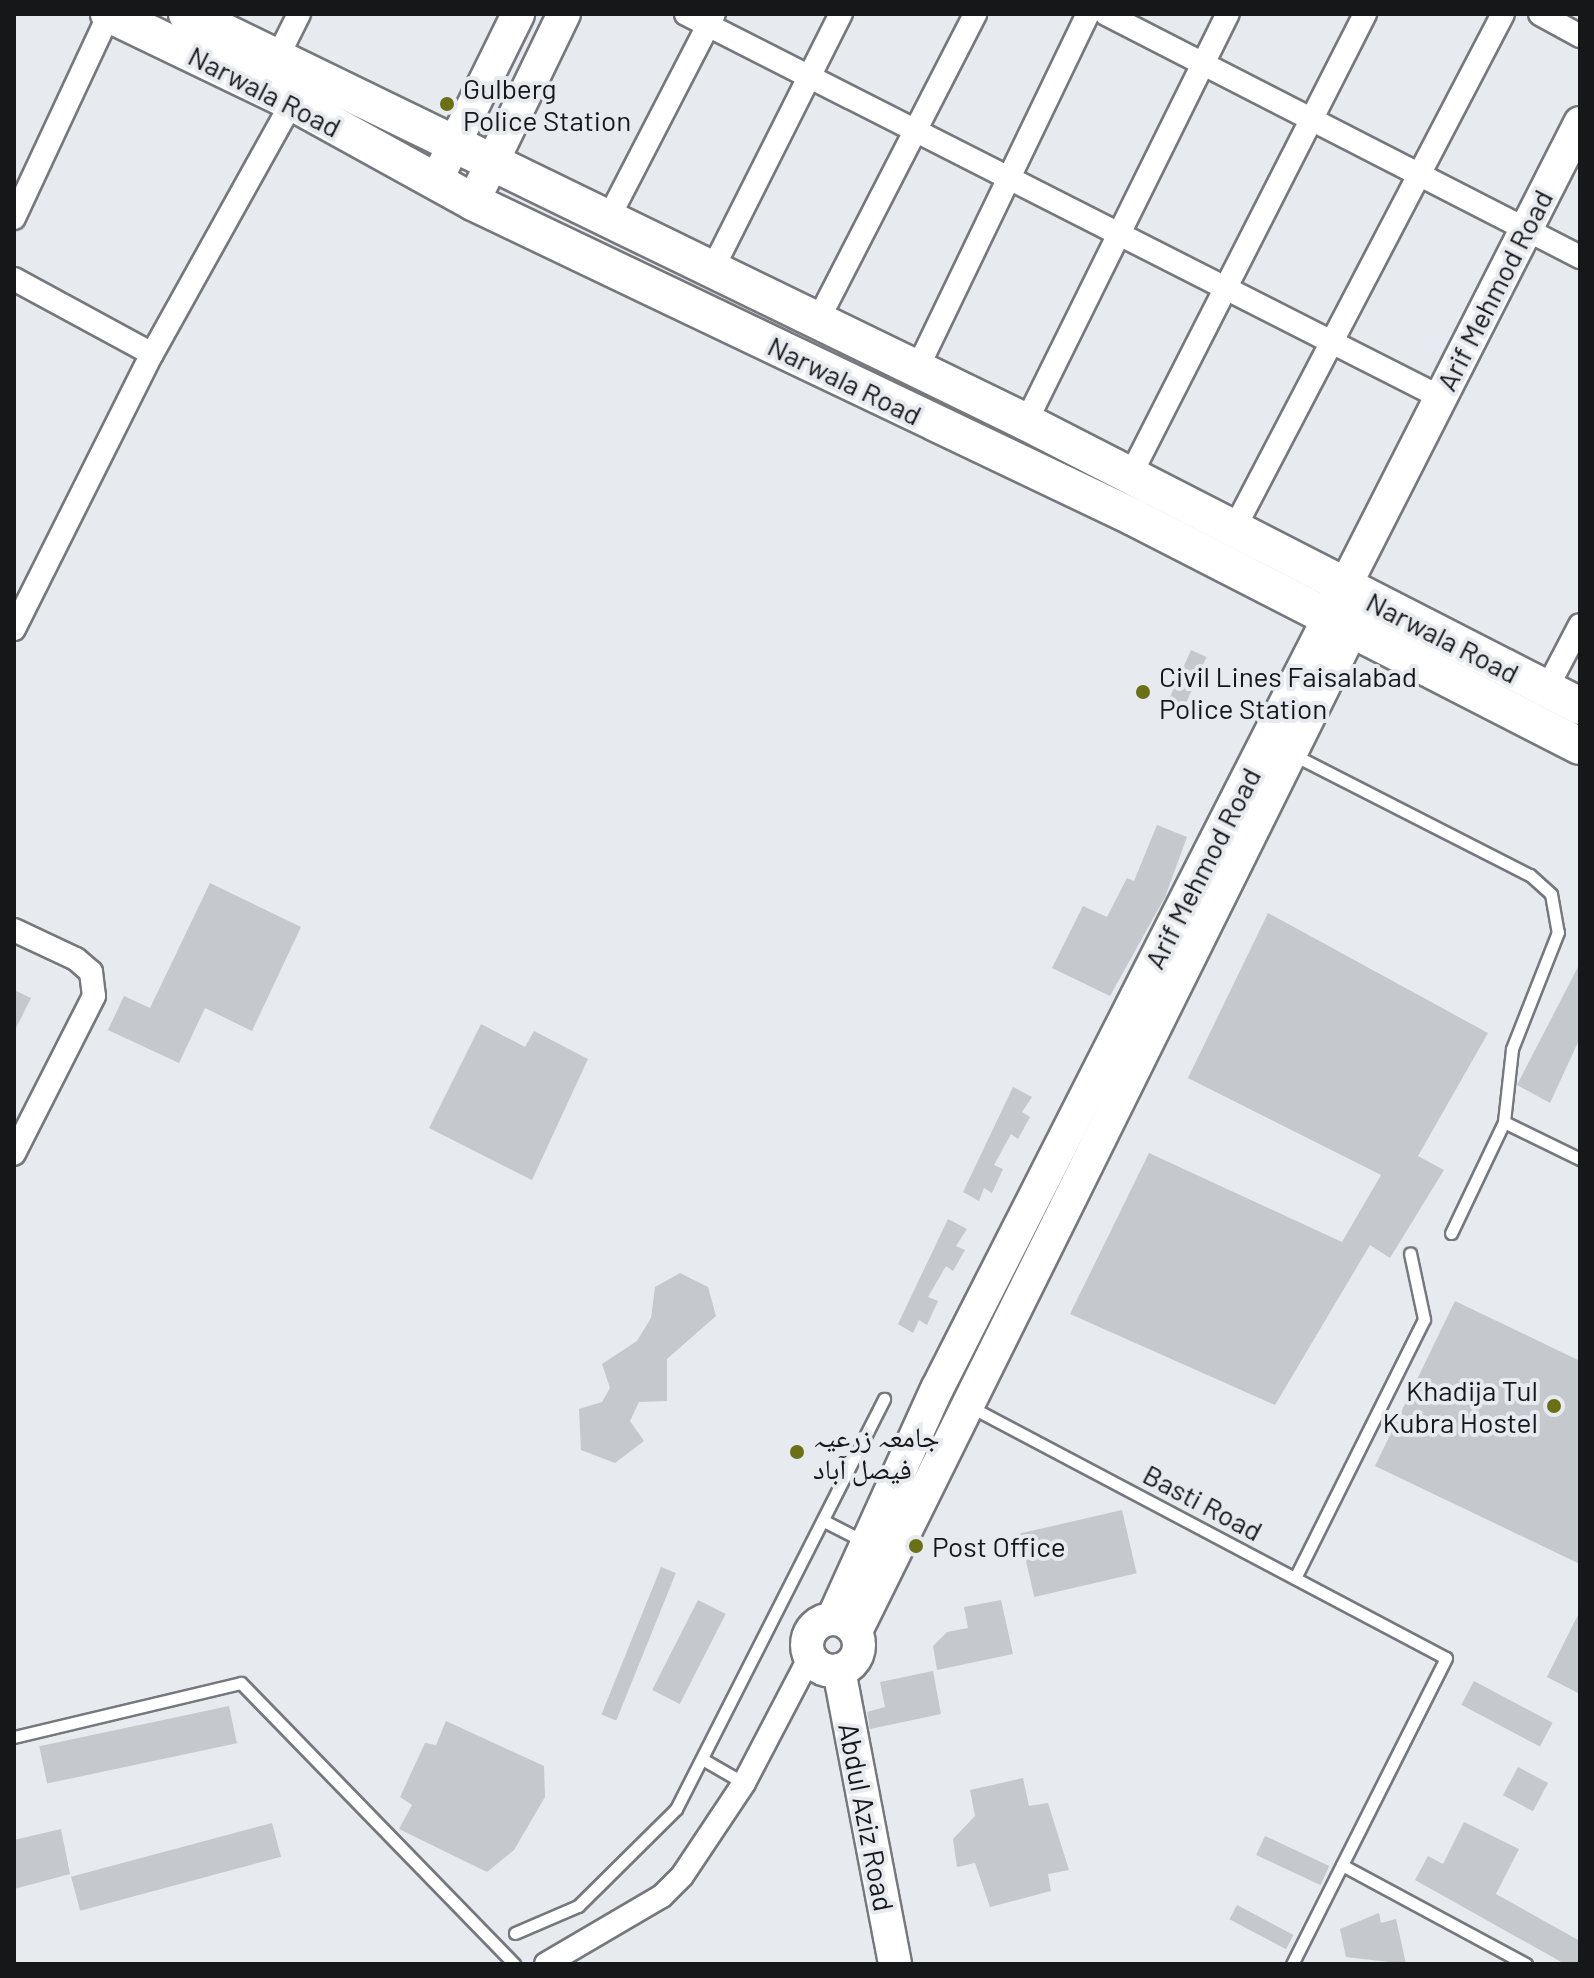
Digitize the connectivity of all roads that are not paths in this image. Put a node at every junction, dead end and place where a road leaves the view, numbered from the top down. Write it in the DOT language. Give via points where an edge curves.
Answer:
graph roads {
  1 [pos="109,14"];
  2 [pos="187,14"];
  3 [pos="299,14"];
  4 [pos="518,14"];
  5 [pos="564,14"];
  6 [pos="686,14"];
  7 [pos="841,14"];
  8 [pos="975,14"];
  9 [pos="1088,14"];
  10 [pos="1106,14"];
  11 [pos="1228,14"];
  12 [pos="1365,14"];
  13 [pos="1503,14"];
  14 [pos="1540,14"];
  15 [pos="711,20"];
  16 [pos="1580,36"];
  17 [pos="276,60"];
  18 [pos="1204,62"];
  19 [pos="807,77"];
  20 [pos="292,102"];
  21 [pos="1312,122"];
  22 [pos="1580,123"];
  23 [pos="917,130"];
  24 [pos="452,146"];
  25 [pos="492,164"];
  26 [pos="1008,176"];
  27 [pos="1418,176"];
  28 [pos="436,181"];
  29 [pos="473,202"];
  30 [pos="14,218"];
  31 [pos="607,221"];
  32 [pos="1523,230"];
  33 [pos="1115,234"];
  34 [pos="1580,257"];
  35 [pos="712,270"];
  36 [pos="14,279"];
  37 [pos="1223,288"];
  38 [pos="818,320"];
  39 [pos="1332,340"];
  40 [pos="152,354"];
  41 [pos="917,369"];
  42 [pos="1440,397"];
  43 [pos="1026,422"];
  44 [pos="1129,478"];
  45 [pos="1232,533"];
  46 [pos="22,591"];
  47 [pos="1349,608"];
  48 [pos="1580,625"];
  49 [pos="14,629"];
  50 [pos="1546,690"];
  51 [pos="1580,706"];
  52 [pos="1580,746"];
  53 [pos="1290,753"];
  54 [pos="1228,849"];
  55 [pos="14,930"];
  56 [pos="1504,1122"];
  57 [pos="1088,1126"];
  58 [pos="14,1154"];
  59 [pos="1580,1159"];
  60 [pos="1451,1233"];
  61 [pos="1410,1253"];
  62 [pos="970,1323"];
  63 [pos="1000,1338"];
  64 [pos="952,1397"];
  65 [pos="884,1399"];
  66 [pos="826,1522"];
  67 [pos="867,1543"];
  68 [pos="1295,1578"];
  69 [pos="844,1624"];
  70 [pos="810,1657"];
  71 [pos="839,1670"];
  72 [pos="14,1737"];
  73 [pos="704,1760"];
  74 [pos="744,1783"];
  75 [pos="1342,1865"];
  76 [pos="515,1933"];
  77 [pos="514,1964"];
  78 [pos="546,1964"];
  79 [pos="895,1964"];
  80 [pos="1292,1964"];
  81 [pos="1526,1964"];
  1 -- 20 [label="main road, Narwala Road"];
  1 -- 30 [label="street"];
  2 -- 17 [label="main road, Narwala Road"];
  3 -- 17 [label="street"];
  4 -- 24 [label="street"];
  5 -- 25 [label="street"];
  6 -- 15 [label="street"];
  7 -- 19 [label="street"];
  8 -- 23 [label="street"];
  9 -- 26 [label="street"];
  10 -- 18 [label="street"];
  11 -- 18 [label="street"];
  12 -- 21 [label="street"];
  13 -- 27 [label="street"];
  14 -- 16 [label="street"];
  15 -- 19 [label="street"];
  15 -- 31 [label="street"];
  17 -- 24 [label="main road, Narwala Road"];
  18 -- 21 [label="street"];
  18 -- 33 [label="street"];
  19 -- 23 [label="street"];
  19 -- 35 [label="street"];
  20 -- 28 [label="main road, Narwala Road"];
  20 -- 40 [label="street"];
  21 -- 27 [label="street"];
  21 -- 37 [label="street"];
  22 -- 32 [label="street, Arif Mehmod Road"];
  23 -- 26 [label="street"];
  23 -- 38 [label="street"];
  24 -- 25 [label="main road, Narwala Road"];
  24 -- 28 [label="street"];
  25 -- 29 [label="street"];
  25 -- 31 [label="main road, Narwala Road"];
  26 -- 33 [label="street"];
  26 -- 41 [label="street"];
  27 -- 32 [label="street"];
  27 -- 39 [label="street"];
  28 -- 29 [label="main road, Narwala Road"];
  29 -- 47 [label="main road, Narwala Road"];
  31 -- 35 [label="main road, Narwala Road"];
  32 -- 34 [label="street"];
  32 -- 42 [label="street, Arif Mehmod Road"];
  33 -- 37 [label="street"];
  33 -- 43 [label="street"];
  35 -- 38 [label="main road, Narwala Road"];
  36 -- 40 [label="street"];
  37 -- 39 [label="street"];
  37 -- 44 [label="street"];
  38 -- 41 [label="main road, Narwala Road"];
  39 -- 42 [label="street"];
  39 -- 45 [label="street"];
  40 -- 46 [label="street"];
  41 -- 43 [label="main road, Narwala Road"];
  42 -- 47 [label="street, Arif Mehmod Road"];
  43 -- 44 [label="main road, Narwala Road"];
  44 -- 45 [label="main road, Narwala Road"];
  45 -- 47 [label="main road, Narwala Road"];
  46 -- 49 [label="street"];
  47 -- 50 [label="main road, Narwala Road"];
  47 -- 52 [label="main road, Narwala Road"];
  47 -- 53 [label="street"];
  47 -- 54 [label="street, Arif Mehmod Road"];
  48 -- 50 [label="street"];
  50 -- 51 [label="main road, Narwala Road"];
  53 -- 54 [label="street"];
  53 -- 56 [label="lane" via="1530,875 1551,894 1558,932 1512,1049"];
  54 -- 57 [label="street"];
  55 -- 58 [label="street" via="76,959 91,972 94,996"];
  56 -- 59 [label="lane"];
  56 -- 60 [label="lane"];
  57 -- 62 [label="street"];
  57 -- 63 [label="street"];
  61 -- 68 [label="lane" via="1424,1319"];
  62 -- 63 [label="street"];
  62 -- 64 [label="street"];
  63 -- 64 [label="street"];
  64 -- 67 [label="street"];
  64 -- 68 [label="lane, Basti Road"];
  64 -- 69 [label="street"];
  65 -- 66 [label="lane"];
  66 -- 67 [label="lane"];
  66 -- 73 [label="lane"];
  67 -- 69 [label="street"];
  68 -- 75 [label="lane, Basti Road" via="1446,1658"];
  69 -- 70 [label="street" via="811,1632"];
  69 -- 71 [label="street" via="858,1655"];
  70 -- 71 [label="street"];
  70 -- 74 [label="street"];
  71 -- 79 [label="street, Abdul Aziz Road"];
  72 -- 77 [label="lane" via="241,1683"];
  73 -- 74 [label="lane"];
  73 -- 76 [label="lane" via="676,1809 578,1906"];
  74 -- 78 [label="street" via="662,1896"];
  75 -- 80 [label="lane"];
  75 -- 81 [label="lane"];
}
